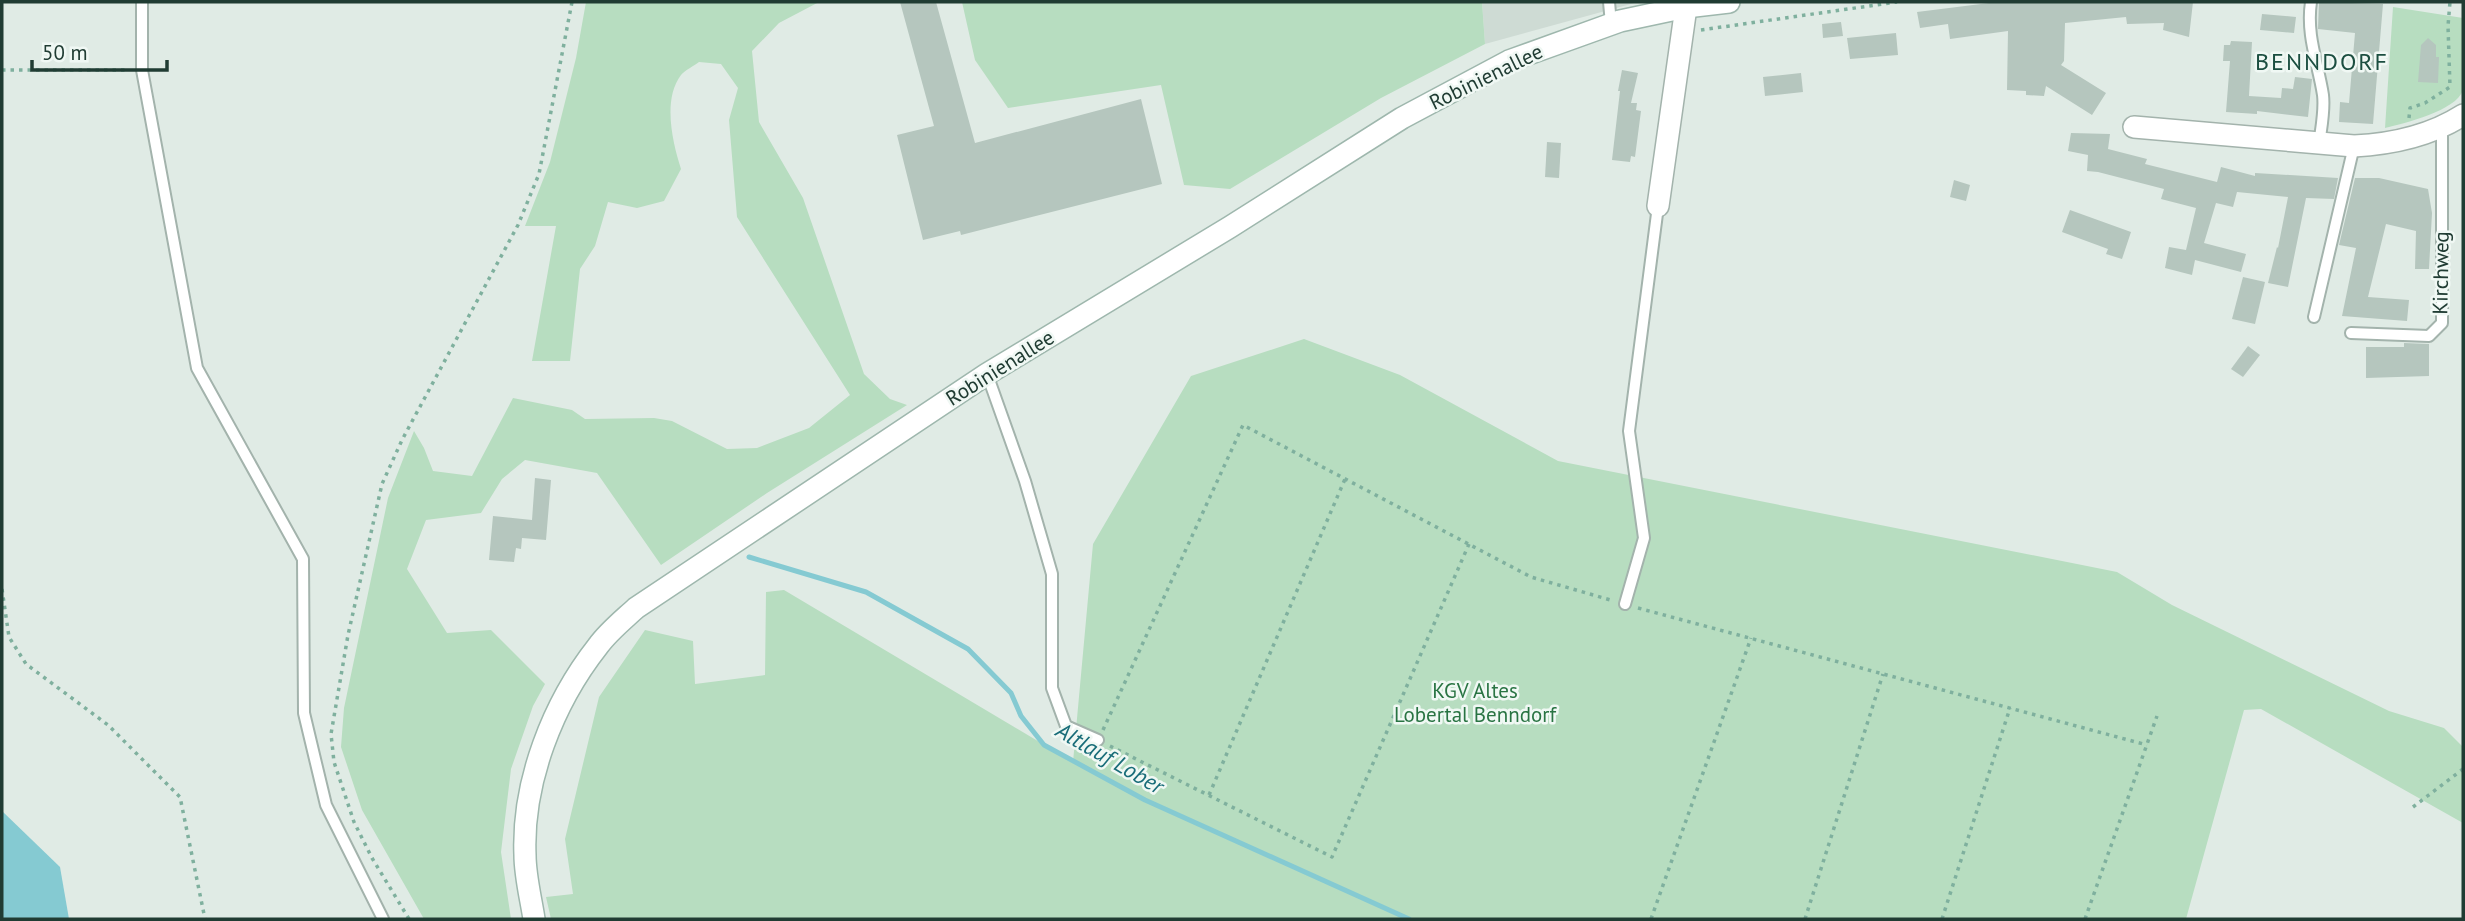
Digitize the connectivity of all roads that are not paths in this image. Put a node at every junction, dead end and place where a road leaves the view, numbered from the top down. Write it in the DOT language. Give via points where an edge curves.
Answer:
graph roads {
  1 [pos="142,2"];
  2 [pos="1609,2"];
  3 [pos="1729,2"];
  4 [pos="2311,2"];
  5 [pos="1686,7"];
  6 [pos="1611,24"];
  7 [pos="2463,115"];
  8 [pos="2134,127"];
  9 [pos="2442,128"];
  10 [pos="2319,145"];
  11 [pos="2354,146"];
  12 [pos="1658,206"];
  13 [pos="2314,317"];
  14 [pos="2351,333"];
  15 [pos="987,374"];
  16 [pos="1625,604"];
  17 [pos="1098,740"];
  18 [pos="383,919"];
  19 [pos="534,919"];
  1 -- 18 [label="lane" via="142,70 197,368 303,559 304,713 326,805"];
  2 -- 6 [label="lane"];
  3 -- 5 [label="street, Robinienallee"];
  4 -- 10 [label="lane" via="2311,43 2323,96"];
  5 -- 6 [label="street, Robinienallee"];
  5 -- 12 [label="street"];
  6 -- 15 [label="street, Robinienallee" via="1508,61 1402,118"];
  7 -- 9 [label="street"];
  8 -- 10 [label="street"];
  9 -- 11 [label="street" via="2386,145"];
  9 -- 14 [label="lane, Kirchweg" via="2442,323 2429,336"];
  10 -- 11 [label="street"];
  11 -- 13 [label="lane"];
  12 -- 16 [label="lane" via="1629,431 1644,538"];
  15 -- 17 [label="lane" via="1052,574 1052,688 1066,726"];
  15 -- 19 [label="street, Robinienallee" via="636,608 598,645 569,690 541,749 527,807 524,856"];
}
